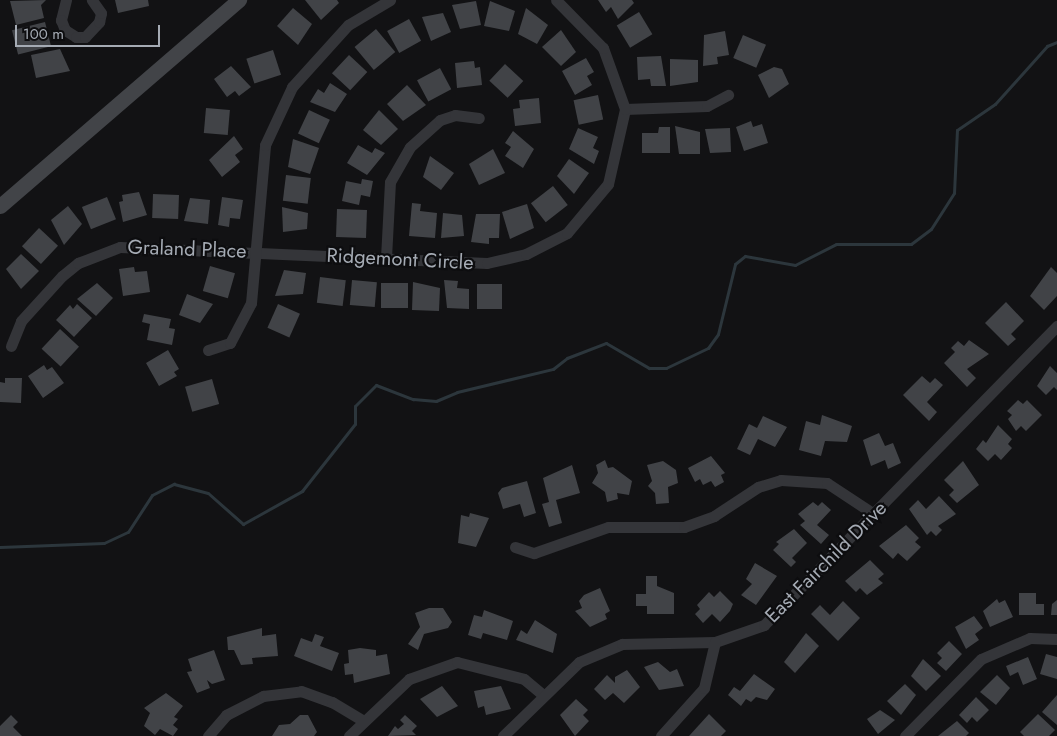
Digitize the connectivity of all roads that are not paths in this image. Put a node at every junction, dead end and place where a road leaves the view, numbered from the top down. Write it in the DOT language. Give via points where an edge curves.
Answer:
graph roads {
  1 [pos="66,0"];
  2 [pos="92,0"];
  3 [pos="239,0"];
  4 [pos="390,0"];
  5 [pos="556,0"];
  6 [pos="728,96"];
  7 [pos="625,109"];
  8 [pos="479,118"];
  9 [pos="0,206"];
  10 [pos="256,251"];
  11 [pos="386,258"];
  12 [pos="1057,326"];
  13 [pos="11,346"];
  14 [pos="208,350"];
  15 [pos="874,514"];
  16 [pos="516,547"];
  17 [pos="1057,639"];
  18 [pos="715,642"];
  19 [pos="542,694"];
  20 [pos="362,720"];
  21 [pos="208,736"];
  22 [pos="349,736"];
  23 [pos="503,736"];
  24 [pos="660,736"];
  25 [pos="905,736"];
  1 -- 2 [label="street" via="62,20 65,30 76,37 85,36 99,22 101,13"];
  3 -- 9 [label="main road"];
  4 -- 10 [label="street" via="348,25 292,87 265,145"];
  5 -- 7 [label="street" via="603,48"];
  6 -- 7 [label="street" via="707,106"];
  7 -- 11 [label="street, Ridgemont Circle" via="608,184 582,220 547,245 487,263"];
  8 -- 11 [label="street" via="455,114 440,120 410,147 390,182"];
  10 -- 11 [label="street, Ridgemont Circle"];
  10 -- 13 [label="street, Graland Place" via="134,245 104,251 62,276 20,321"];
  10 -- 14 [label="street" via="250,303 242,325 230,344"];
  12 -- 15 [label="street, East Fairchild Drive"];
  15 -- 16 [label="street" via="827,483 781,480 758,487 714,516 684,527 608,527 534,553"];
  15 -- 18 [label="street, East Fairchild Drive" via="780,613 748,633"];
  17 -- 25 [label="street" via="1030,638 981,659"];
  18 -- 19 [label="street, East Fairchild Drive" via="622,644 579,662"];
  18 -- 24 [label="street" via="704,688"];
  19 -- 20 [label="street" via="524,679 457,662 409,679"];
  19 -- 23 [label="street, East Fairchild Drive"];
  20 -- 21 [label="street" via="332,702 301,691 263,696 226,715"];
  20 -- 22 [label="street"];
}
